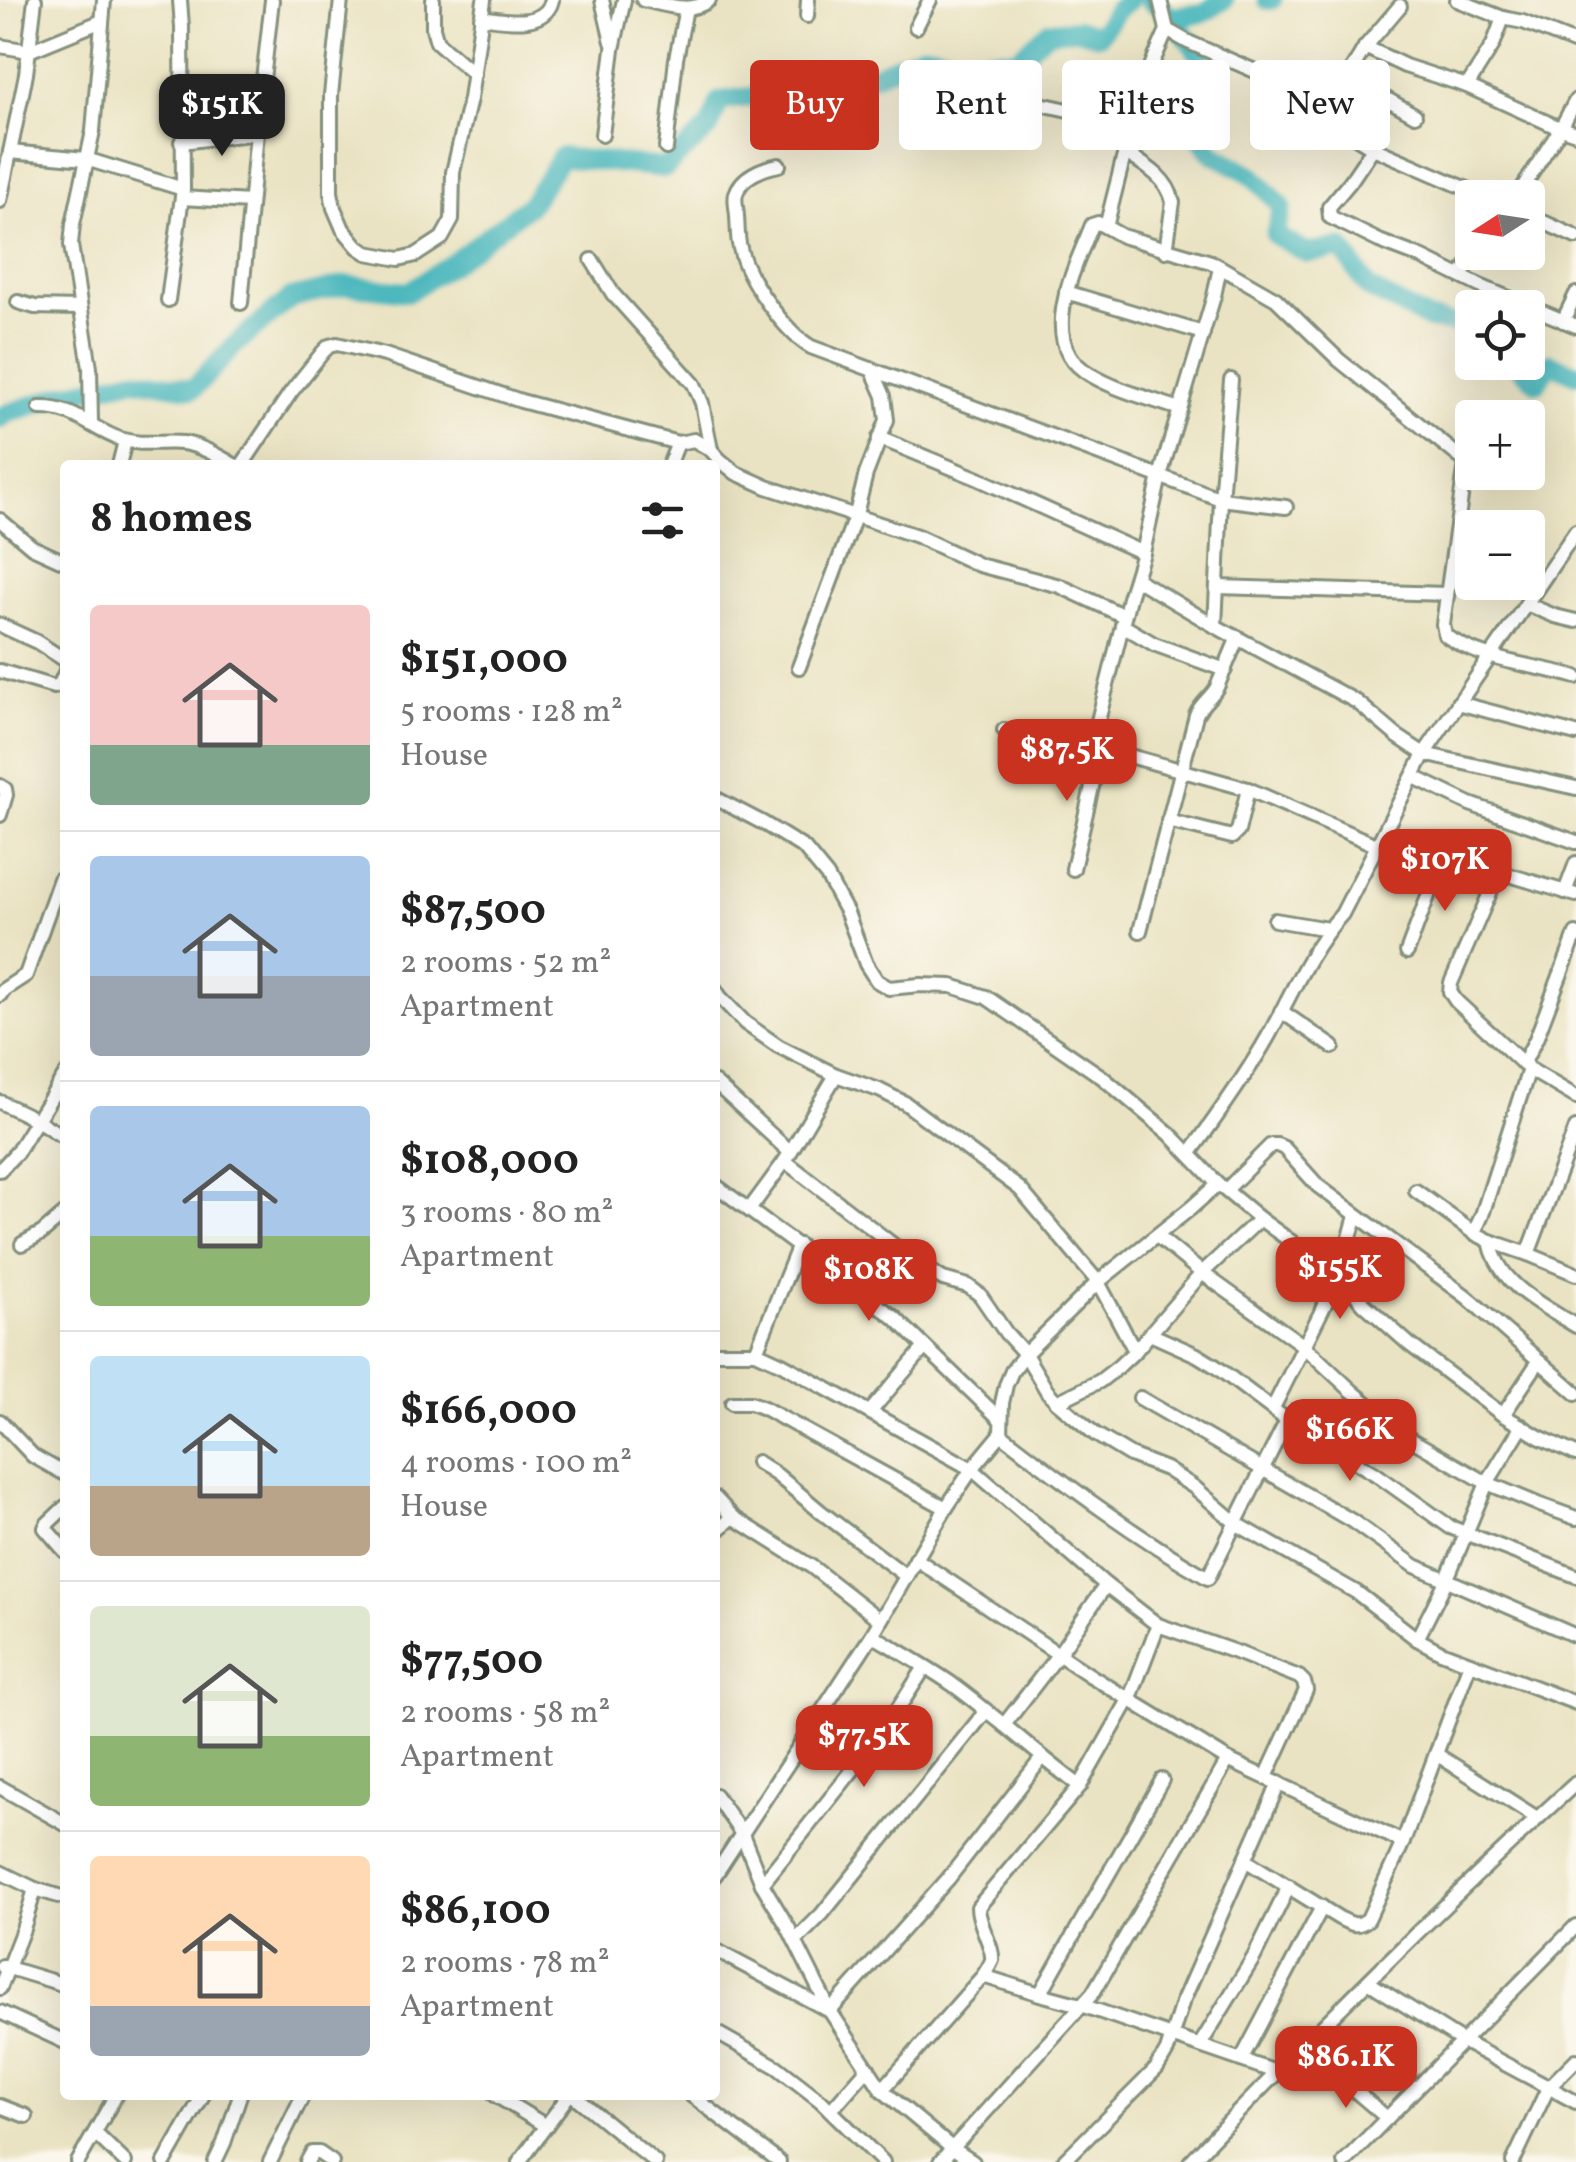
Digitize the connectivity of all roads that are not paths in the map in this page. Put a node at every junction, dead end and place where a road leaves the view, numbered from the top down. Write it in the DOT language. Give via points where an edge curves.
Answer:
graph roads {
  1 [pos="35,0"];
  2 [pos="104,0"];
  3 [pos="180,0"];
  4 [pos="272,0"];
  5 [pos="341,0"];
  6 [pos="433,0"];
  7 [pos="484,0"];
  8 [pos="552,0"];
  9 [pos="602,0"];
  10 [pos="624,0"];
  11 [pos="643,0"];
  12 [pos="709,0"];
  13 [pos="808,0"];
  14 [pos="930,0"];
  15 [pos="1160,0"];
  16 [pos="1457,0"];
  17 [pos="1400,6"];
  18 [pos="686,8"];
  19 [pos="807,16"];
  20 [pos="482,17"];
  21 [pos="1503,18"];
  22 [pos="102,21"];
  23 [pos="916,27"];
  24 [pos="1167,30"];
  25 [pos="1576,43"];
  26 [pos="0,46"];
  27 [pos="1365,47"];
  28 [pos="614,50"];
  29 [pos="29,51"];
  30 [pos="1154,60"];
  31 [pos="1358,60"];
  32 [pos="1250,69"];
  33 [pos="474,74"];
  34 [pos="1467,86"];
  35 [pos="1576,100"];
  36 [pos="1390,101"];
  37 [pos="1416,116"];
  38 [pos="1561,128"];
  39 [pos="256,133"];
  40 [pos="1576,133"];
  41 [pos="7,134"];
  42 [pos="602,135"];
  43 [pos="181,142"];
  44 [pos="666,148"];
  45 [pos="1372,150"];
  46 [pos="1378,150"];
  47 [pos="10,152"];
  48 [pos="1126,152"];
  49 [pos="86,159"];
  50 [pos="779,165"];
  51 [pos="1528,180"];
  52 [pos="1455,184"];
  53 [pos="182,193"];
  54 [pos="0,201"];
  55 [pos="250,202"];
  56 [pos="1545,223"];
  57 [pos="1106,227"];
  58 [pos="1576,237"];
  59 [pos="1166,250"];
  60 [pos="592,260"];
  61 [pos="1220,267"];
  62 [pos="1464,270"];
  63 [pos="1461,276"];
  64 [pos="1066,292"];
  65 [pos="1576,294"];
  66 [pos="168,300"];
  67 [pos="18,302"];
  68 [pos="241,304"];
  69 [pos="79,308"];
  70 [pos="1570,324"];
  71 [pos="1203,333"];
  72 [pos="872,369"];
  73 [pos="1231,380"];
  74 [pos="40,408"];
  75 [pos="1180,409"];
  76 [pos="91,422"];
  77 [pos="879,438"];
  78 [pos="125,441"];
  79 [pos="678,443"];
  80 [pos="711,450"];
  81 [pos="120,460"];
  82 [pos="228,460"];
  83 [pos="242,460"];
  84 [pos="671,460"];
  85 [pos="1160,476"];
  86 [pos="1221,498"];
  87 [pos="1286,507"];
  88 [pos="856,514"];
  89 [pos="0,520"];
  90 [pos="1576,530"];
  91 [pos="1562,552"];
  92 [pos="1143,553"];
  93 [pos="1576,558"];
  94 [pos="60,560"];
  95 [pos="1136,579"];
  96 [pos="1218,588"];
  97 [pos="1448,594"];
  98 [pos="1526,604"];
  99 [pos="1123,621"];
  100 [pos="1576,621"];
  101 [pos="0,626"];
  102 [pos="1216,626"];
  103 [pos="1238,637"];
  104 [pos="1490,656"];
  105 [pos="60,657"];
  106 [pos="800,667"];
  107 [pos="0,670"];
  108 [pos="1225,670"];
  109 [pos="1576,677"];
  110 [pos="60,684"];
  111 [pos="1458,703"];
  112 [pos="1004,730"];
  113 [pos="1576,734"];
  114 [pos="1424,754"];
  115 [pos="1100,755"];
  116 [pos="1181,772"];
  117 [pos="1414,777"];
  118 [pos="0,786"];
  119 [pos="1576,788"];
  120 [pos="1248,789"];
  121 [pos="720,801"];
  122 [pos="0,815"];
  123 [pos="1168,821"];
  124 [pos="1576,842"];
  125 [pos="1378,846"];
  126 [pos="1442,860"];
  127 [pos="1576,863"];
  128 [pos="1074,869"];
  129 [pos="1499,872"];
  130 [pos="60,879"];
  131 [pos="1571,894"];
  132 [pos="1274,920"];
  133 [pos="1328,930"];
  134 [pos="1140,931"];
  135 [pos="1576,934"];
  136 [pos="1407,952"];
  137 [pos="0,995"];
  138 [pos="720,997"];
  139 [pos="1281,1011"];
  140 [pos="1333,1047"];
  141 [pos="1526,1067"];
  142 [pos="836,1075"];
  143 [pos="60,1083"];
  144 [pos="720,1089"];
  145 [pos="1576,1097"];
  146 [pos="0,1102"];
  147 [pos="38,1120"];
  148 [pos="1576,1128"];
  149 [pos="60,1135"];
  150 [pos="1190,1153"];
  151 [pos="787,1156"];
  152 [pos="1569,1167"];
  153 [pos="0,1170"];
  154 [pos="806,1177"];
  155 [pos="772,1180"];
  156 [pos="1222,1187"];
  157 [pos="720,1189"];
  158 [pos="1416,1192"];
  159 [pos="749,1210"];
  160 [pos="1356,1216"];
  161 [pos="60,1217"];
  162 [pos="1260,1220"];
  163 [pos="1474,1233"];
  164 [pos="1157,1236"];
  165 [pos="1490,1241"];
  166 [pos="22,1244"];
  167 [pos="798,1245"];
  168 [pos="1528,1254"];
  169 [pos="1202,1273"];
  170 [pos="1576,1274"];
  171 [pos="1339,1276"];
  172 [pos="1098,1282"];
  173 [pos="1576,1326"];
  174 [pos="1150,1334"];
  175 [pos="1304,1346"];
  176 [pos="925,1347"];
  177 [pos="1135,1350"];
  178 [pos="720,1352"];
  179 [pos="756,1352"];
  180 [pos="1024,1354"];
  181 [pos="1539,1361"];
  182 [pos="1576,1394"];
  183 [pos="1140,1398"];
  184 [pos="1057,1402"];
  185 [pos="732,1403"];
  186 [pos="1273,1408"];
  187 [pos="870,1412"];
  188 [pos="1504,1415"];
  189 [pos="1287,1420"];
  190 [pos="0,1421"];
  191 [pos="1522,1426"];
  192 [pos="1001,1427"];
  193 [pos="1576,1454"];
  194 [pos="757,1462"];
  195 [pos="972,1468"];
  196 [pos="1263,1470"];
  197 [pos="60,1471"];
  198 [pos="1487,1482"];
  199 [pos="720,1503"];
  200 [pos="946,1508"];
  201 [pos="60,1512"];
  202 [pos="733,1517"];
  203 [pos="1576,1518"];
  204 [pos="1237,1524"];
  205 [pos="720,1529"];
  206 [pos="1467,1533"];
  207 [pos="60,1545"];
  208 [pos="916,1559"];
  209 [pos="906,1576"];
  210 [pos="1576,1576"];
  211 [pos="1446,1581"];
  212 [pos="1106,1585"];
  213 [pos="880,1620"];
  214 [pos="1158,1625"];
  215 [pos="872,1635"];
  216 [pos="1576,1636"];
  217 [pos="1417,1640"];
  218 [pos="1058,1654"];
  219 [pos="1470,1663"];
  220 [pos="925,1666"];
  221 [pos="1130,1698"];
  222 [pos="1576,1702"];
  223 [pos="986,1711"];
  224 [pos="1004,1724"];
  225 [pos="1436,1754"];
  226 [pos="1042,1758"];
  227 [pos="1228,1760"];
  228 [pos="1162,1780"];
  229 [pos="1272,1780"];
  230 [pos="1576,1783"];
  231 [pos="1080,1786"];
  232 [pos="0,1788"];
  233 [pos="720,1801"];
  234 [pos="1537,1818"];
  235 [pos="60,1821"];
  236 [pos="742,1834"];
  237 [pos="1403,1842"];
  238 [pos="1245,1860"];
  239 [pos="720,1861"];
  240 [pos="0,1872"];
  241 [pos="762,1884"];
  242 [pos="1289,1886"];
  243 [pos="35,1888"];
  244 [pos="60,1896"];
  245 [pos="1322,1907"];
  246 [pos="1576,1926"];
  247 [pos="795,1941"];
  248 [pos="720,1953"];
  249 [pos="4,1966"];
  250 [pos="983,1976"];
  251 [pos="1368,1982"];
  252 [pos="60,1983"];
  253 [pos="0,1988"];
  254 [pos="1040,1994"];
  255 [pos="1081,2005"];
  256 [pos="830,2011"];
  257 [pos="0,2012"];
  258 [pos="720,2035"];
  259 [pos="1171,2035"];
  260 [pos="60,2040"];
  261 [pos="1462,2040"];
  262 [pos="1200,2045"];
  263 [pos="1241,2060"];
  264 [pos="1576,2060"];
  265 [pos="868,2068"];
  266 [pos="1276,2072"];
  267 [pos="1334,2072"];
  268 [pos="1548,2088"];
  269 [pos="882,2090"];
  270 [pos="113,2100"];
  271 [pos="200,2100"];
  272 [pos="238,2100"];
  273 [pos="301,2100"];
  274 [pos="502,2100"];
  275 [pos="567,2100"];
  276 [pos="577,2100"];
  277 [pos="698,2100"];
  278 [pos="1576,2102"];
  279 [pos="0,2106"];
  280 [pos="830,2110"];
  281 [pos="26,2116"];
  282 [pos="1387,2118"];
  283 [pos="546,2126"];
  284 [pos="94,2134"];
  285 [pos="953,2149"];
  286 [pos="78,2162"];
  287 [pos="125,2162"];
  288 [pos="165,2162"];
  289 [pos="215,2162"];
  290 [pos="270,2162"];
  291 [pos="307,2162"];
  292 [pos="332,2162"];
  293 [pos="519,2162"];
  294 [pos="654,2162"];
  295 [pos="780,2162"];
  296 [pos="883,2162"];
  297 [pos="940,2162"];
  298 [pos="972,2162"];
  299 [pos="1063,2162"];
  300 [pos="1190,2162"];
  301 [pos="1344,2162"];
  302 [pos="1514,2162"];
  1 -- 29 [label="street"];
  2 -- 22 [label="street"];
  3 -- 43 [label="street"];
  4 -- 39 [label="street"];
  5 -- 33 [label="street" via="331,95 331,192 358,248 399,258 442,238 452,220 453,172"];
  6 -- 33 [label="street" via="437,42"];
  7 -- 20 [label="street"];
  8 -- 20 [label="street" via="550,10 521,22"];
  9 -- 28 [label="street"];
  10 -- 28 [label="street"];
  11 -- 18 [label="street"];
  12 -- 18 [label="street"];
  13 -- 19 [label="street"];
  14 -- 23 [label="street"];
  15 -- 24 [label="street"];
  16 -- 21 [label="street"];
  17 -- 27 [label="street"];
  18 -- 44 [label="street"];
  20 -- 33 [label="street"];
  21 -- 25 [label="street"];
  21 -- 34 [label="street"];
  22 -- 29 [label="street"];
  22 -- 49 [label="street"];
  24 -- 30 [label="street"];
  24 -- 32 [label="street"];
  26 -- 29 [label="street"];
  27 -- 31 [label="street"];
  27 -- 34 [label="street"];
  28 -- 42 [label="street"];
  29 -- 41 [label="street"];
  34 -- 38 [label="street"];
  35 -- 38 [label="street"];
  36 -- 37 [label="street"];
  38 -- 40 [label="street"];
  38 -- 51 [label="street"];
  39 -- 43 [label="street"];
  39 -- 55 [label="street"];
  41 -- 47 [label="street"];
  43 -- 53 [label="street"];
  45 -- 63 [label="street" via="1329,207 1330,217"];
  46 -- 52 [label="street"];
  47 -- 49 [label="street"];
  47 -- 54 [label="street"];
  48 -- 57 [label="street"];
  48 -- 59 [label="street" via="1171,194"];
  49 -- 53 [label="street"];
  49 -- 69 [label="street" via="71,245"];
  50 -- 72 [label="street" via="760,169 736,194 745,265 798,340"];
  53 -- 55 [label="street"];
  53 -- 66 [label="street"];
  55 -- 68 [label="street"];
  56 -- 58 [label="street"];
  57 -- 59 [label="street"];
  57 -- 64 [label="street" via="1092,224"];
  59 -- 61 [label="street"];
  60 -- 80 [label="street" via="613,294 694,384"];
  61 -- 71 [label="street"];
  61 -- 97 [label="street" via="1276,299 1339,360 1466,462"];
  62 -- 63 [label="street"];
  63 -- 70 [label="street"];
  64 -- 71 [label="street"];
  64 -- 75 [label="street" via="1064,342 1074,362 1090,375"];
  65 -- 70 [label="street"];
  67 -- 69 [label="street"];
  69 -- 76 [label="street"];
  71 -- 75 [label="street"];
  72 -- 77 [label="street" via="887,410"];
  72 -- 85 [label="street"];
  73 -- 86 [label="street"];
  74 -- 76 [label="street"];
  75 -- 85 [label="street"];
  76 -- 78 [label="street"];
  77 -- 88 [label="street"];
  77 -- 92 [label="street"];
  78 -- 81 [label="street"];
  78 -- 82 [label="street" via="199,446"];
  79 -- 80 [label="street" via="694,440"];
  79 -- 83 [label="street" via="338,344 323,352"];
  79 -- 84 [label="street"];
  80 -- 88 [label="street" via="767,486"];
  85 -- 86 [label="street"];
  85 -- 92 [label="street"];
  86 -- 87 [label="street"];
  86 -- 96 [label="street"];
  88 -- 99 [label="street" via="979,565 1060,586"];
  88 -- 106 [label="street"];
  89 -- 94 [label="street"];
  90 -- 91 [label="street"];
  91 -- 93 [label="street"];
  91 -- 98 [label="street"];
  92 -- 95 [label="street"];
  95 -- 99 [label="street"];
  95 -- 102 [label="street"];
  96 -- 97 [label="street"];
  96 -- 102 [label="street"];
  97 -- 104 [label="street" via="1444,635"];
  98 -- 100 [label="street"];
  98 -- 104 [label="street"];
  99 -- 108 [label="street" via="1154,644"];
  99 -- 115 [label="street" via="1096,729"];
  101 -- 105 [label="street"];
  102 -- 103 [label="street"];
  103 -- 108 [label="street"];
  103 -- 114 [label="street" via="1357,702"];
  104 -- 109 [label="street"];
  104 -- 111 [label="street"];
  107 -- 110 [label="street"];
  108 -- 116 [label="street" via="1199,707"];
  111 -- 113 [label="street"];
  111 -- 114 [label="street"];
  112 -- 115 [label="street" via="1052,750"];
  114 -- 117 [label="street"];
  114 -- 119 [label="street"];
  115 -- 116 [label="street"];
  115 -- 128 [label="street"];
  116 -- 120 [label="street"];
  116 -- 123 [label="street"];
  117 -- 124 [label="street"];
  117 -- 125 [label="street"];
  118 -- 122 [label="street" via="6,794"];
  120 -- 123 [label="street" via="1232,836"];
  120 -- 125 [label="street"];
  121 -- 150 [label="street" via="804,848 827,876 878,981 889,988 952,986 986,997 1102,1077"];
  123 -- 134 [label="street"];
  125 -- 126 [label="street"];
  125 -- 133 [label="street"];
  126 -- 129 [label="street"];
  126 -- 136 [label="street"];
  127 -- 131 [label="street"];
  129 -- 131 [label="street"];
  129 -- 141 [label="street" via="1450,992"];
  130 -- 137 [label="street" via="26,975"];
  132 -- 133 [label="street"];
  133 -- 139 [label="street"];
  135 -- 141 [label="street"];
  138 -- 142 [label="street" via="778,1046"];
  139 -- 140 [label="street"];
  139 -- 150 [label="street"];
  141 -- 145 [label="street"];
  141 -- 163 [label="street"];
  142 -- 151 [label="street"];
  142 -- 172 [label="street" via="905,1102 1020,1188"];
  143 -- 147 [label="street"];
  144 -- 151 [label="street"];
  146 -- 147 [label="street"];
  147 -- 149 [label="street"];
  147 -- 153 [label="street"];
  148 -- 152 [label="street"];
  150 -- 156 [label="street"];
  151 -- 154 [label="street"];
  151 -- 155 [label="street"];
  152 -- 168 [label="street"];
  154 -- 155 [label="street"];
  154 -- 180 [label="street" via="914,1261 968,1286"];
  155 -- 159 [label="street"];
  156 -- 160 [label="street" via="1276,1144"];
  156 -- 162 [label="street"];
  156 -- 164 [label="street"];
  157 -- 159 [label="street"];
  158 -- 163 [label="street"];
  159 -- 167 [label="street"];
  160 -- 171 [label="street"];
  160 -- 181 [label="street" via="1468,1297"];
  161 -- 166 [label="street"];
  162 -- 169 [label="street"];
  162 -- 171 [label="street"];
  163 -- 165 [label="street"];
  164 -- 169 [label="street"];
  164 -- 172 [label="street"];
  165 -- 168 [label="street"];
  165 -- 173 [label="street" via="1498,1265 1520,1290"];
  167 -- 176 [label="street"];
  167 -- 179 [label="street"];
  168 -- 170 [label="street"];
  169 -- 174 [label="street"];
  169 -- 175 [label="street"];
  171 -- 175 [label="street"];
  171 -- 188 [label="street" via="1409,1344"];
  172 -- 177 [label="street"];
  172 -- 180 [label="street"];
  174 -- 177 [label="street"];
  174 -- 186 [label="street" via="1197,1355"];
  175 -- 186 [label="street"];
  175 -- 198 [label="street" via="1410,1439"];
  176 -- 187 [label="street"];
  176 -- 192 [label="street"];
  177 -- 184 [label="street" via="1100,1381"];
  178 -- 179 [label="street"];
  179 -- 187 [label="street"];
  180 -- 184 [label="street"];
  180 -- 192 [label="street" via="1006,1386"];
  181 -- 182 [label="street"];
  181 -- 188 [label="street"];
  183 -- 196 [label="street"];
  184 -- 204 [label="street" via="1130,1456 1194,1488"];
  185 -- 200 [label="street" via="764,1408"];
  186 -- 189 [label="street"];
  187 -- 195 [label="street"];
  188 -- 191 [label="street"];
  189 -- 196 [label="street"];
  189 -- 206 [label="street"];
  190 -- 197 [label="street" via="33,1456"];
  191 -- 193 [label="street"];
  191 -- 198 [label="street"];
  192 -- 195 [label="street"];
  192 -- 204 [label="street" via="1079,1495 1208,1578"];
  194 -- 209 [label="street"];
  195 -- 200 [label="street"];
  195 -- 212 [label="street"];
  196 -- 204 [label="street"];
  196 -- 211 [label="street"];
  198 -- 203 [label="street"];
  198 -- 206 [label="street"];
  199 -- 202 [label="street"];
  200 -- 208 [label="street"];
  201 -- 207 [label="street" via="46,1528"];
  202 -- 205 [label="street"];
  202 -- 213 [label="street"];
  204 -- 217 [label="street" via="1356,1592"];
  206 -- 210 [label="street"];
  206 -- 211 [label="street"];
  208 -- 209 [label="street"];
  208 -- 218 [label="street"];
  209 -- 213 [label="street"];
  211 -- 216 [label="street"];
  211 -- 217 [label="street"];
  212 -- 214 [label="street"];
  212 -- 218 [label="street"];
  213 -- 215 [label="street"];
  214 -- 221 [label="street"];
  214 -- 229 [label="street" via="1304,1682"];
  215 -- 220 [label="street"];
  215 -- 236 [label="street"];
  217 -- 219 [label="street"];
  218 -- 221 [label="street"];
  218 -- 224 [label="street"];
  219 -- 222 [label="street"];
  219 -- 225 [label="street"];
  220 -- 223 [label="street"];
  220 -- 241 [label="street" via="883,1732"];
  221 -- 227 [label="street"];
  221 -- 231 [label="street"];
  223 -- 224 [label="street"];
  223 -- 247 [label="street"];
  224 -- 226 [label="street"];
  225 -- 234 [label="street"];
  225 -- 237 [label="street"];
  226 -- 231 [label="street"];
  226 -- 256 [label="street" via="948,1879"];
  227 -- 229 [label="street"];
  227 -- 255 [label="street" via="1104,1977"];
  228 -- 254 [label="street"];
  229 -- 237 [label="street"];
  229 -- 238 [label="street"];
  230 -- 234 [label="street"];
  231 -- 250 [label="street" via="978,1907 992,1952"];
  232 -- 235 [label="street"];
  233 -- 236 [label="street"];
  234 -- 251 [label="street"];
  236 -- 239 [label="street"];
  236 -- 241 [label="street"];
  237 -- 245 [label="street" via="1362,1924"];
  238 -- 242 [label="street"];
  238 -- 259 [label="street"];
  240 -- 243 [label="street"];
  241 -- 247 [label="street"];
  242 -- 245 [label="street"];
  242 -- 262 [label="street"];
  243 -- 244 [label="street"];
  243 -- 249 [label="street"];
  245 -- 263 [label="street"];
  246 -- 261 [label="street"];
  247 -- 256 [label="street"];
  248 -- 256 [label="street"];
  249 -- 252 [label="street"];
  249 -- 253 [label="street"];
  250 -- 254 [label="street"];
  250 -- 269 [label="street"];
  251 -- 261 [label="street"];
  251 -- 266 [label="street"];
  254 -- 255 [label="street"];
  255 -- 259 [label="street"];
  255 -- 285 [label="street"];
  256 -- 265 [label="street"];
  257 -- 260 [label="street"];
  258 -- 280 [label="street"];
  259 -- 262 [label="street"];
  259 -- 299 [label="street" via="1156,2068"];
  261 -- 268 [label="street"];
  261 -- 282 [label="street"];
  262 -- 263 [label="street"];
  263 -- 266 [label="street"];
  264 -- 268 [label="street"];
  265 -- 269 [label="street"];
  265 -- 280 [label="street"];
  266 -- 300 [label="street"];
  267 -- 282 [label="street"];
  268 -- 278 [label="street"];
  268 -- 302 [label="street"];
  269 -- 285 [label="street"];
  270 -- 284 [label="street"];
  271 -- 288 [label="street"];
  272 -- 289 [label="street"];
  273 -- 290 [label="street"];
  274 -- 283 [label="street"];
  275 -- 283 [label="street"];
  276 -- 294 [label="street"];
  277 -- 295 [label="street"];
  279 -- 281 [label="street"];
  280 -- 296 [label="street"];
  282 -- 301 [label="street"];
  283 -- 293 [label="street"];
  284 -- 286 [label="street"];
  284 -- 287 [label="street"];
  285 -- 297 [label="street"];
  285 -- 298 [label="street"];
  291 -- 292 [label="street" via="319,2153"];
}
